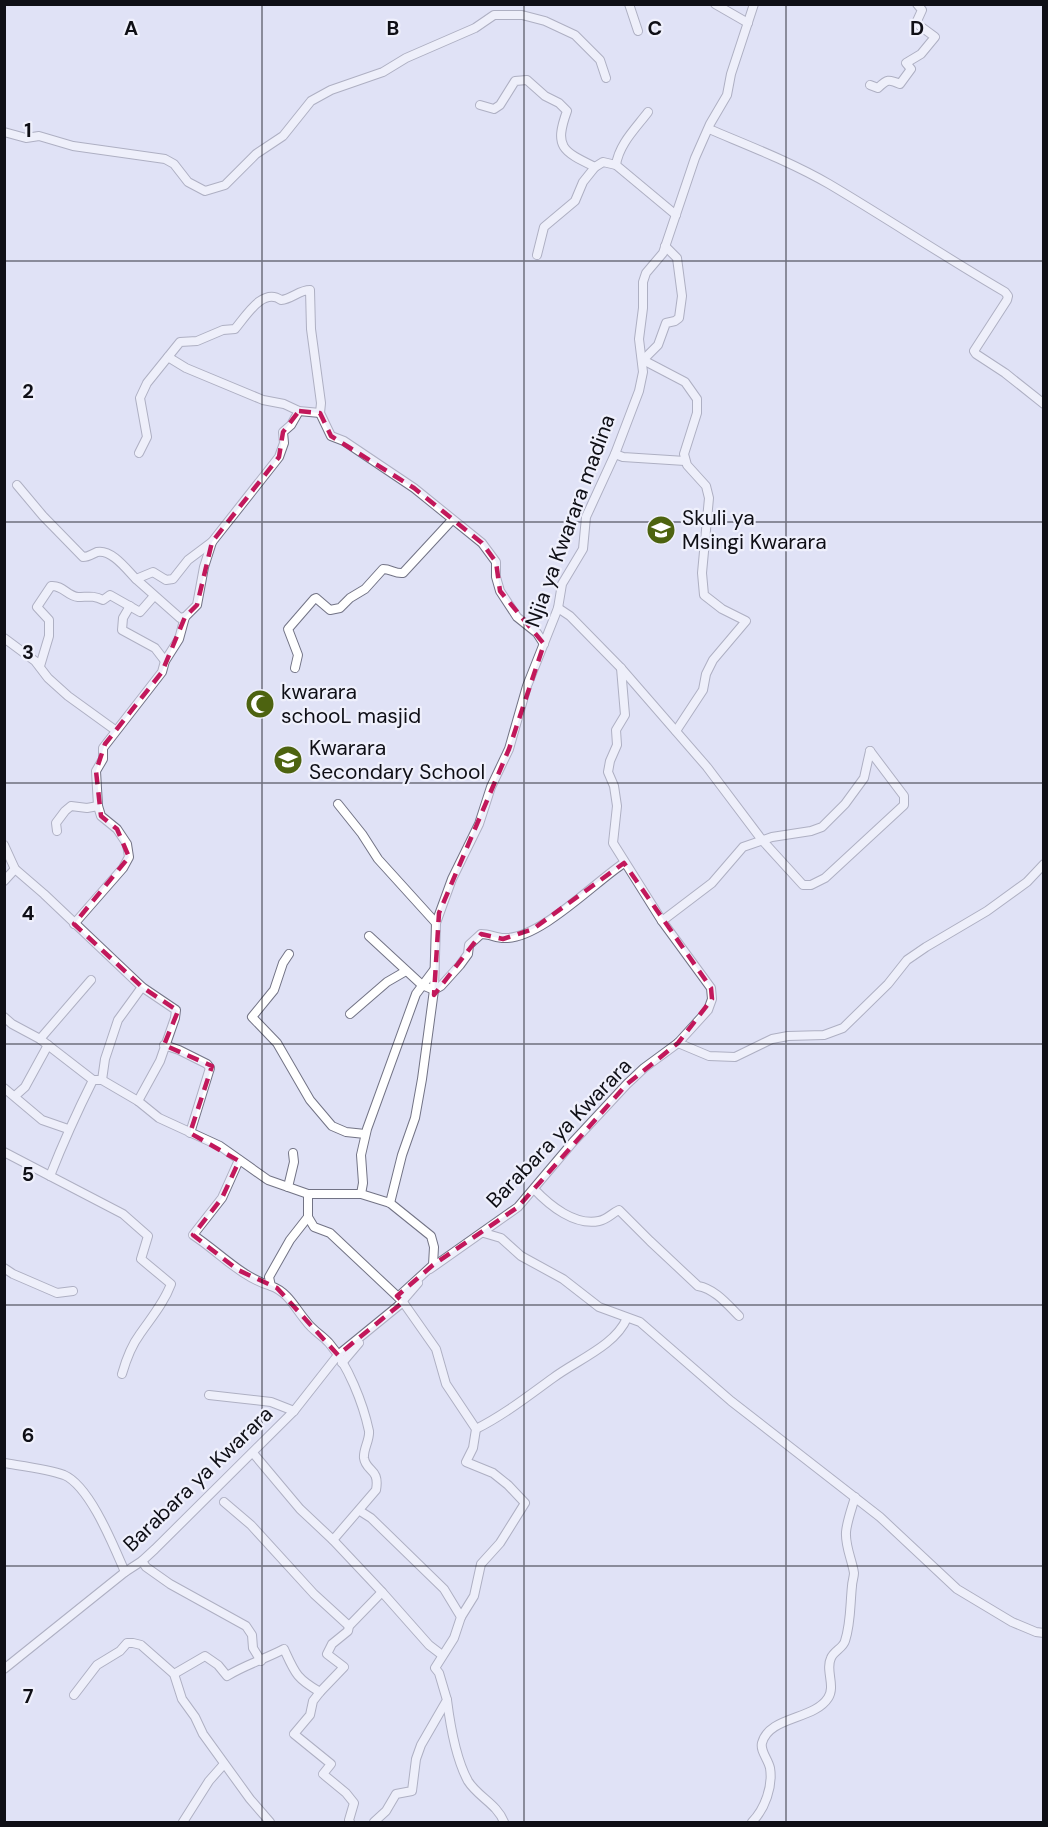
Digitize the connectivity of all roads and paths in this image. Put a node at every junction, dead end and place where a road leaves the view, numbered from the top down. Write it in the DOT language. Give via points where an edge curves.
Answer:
graph roads {
  1 [pos="629,4"];
  2 [pos="715,4"];
  3 [pos="754,4"];
  4 [pos="917,4"];
  5 [pos="748,22"];
  6 [pos="638,31"];
  7 [pos="606,78"];
  8 [pos="870,85"];
  9 [pos="480,105"];
  10 [pos="648,112"];
  11 [pos="709,129"];
  12 [pos="4,132"];
  13 [pos="616,165"];
  14 [pos="595,167"];
  15 [pos="676,215"];
  16 [pos="665,246"];
  17 [pos="537,255"];
  18 [pos="168,357"];
  19 [pos="644,360"];
  20 [pos="1044,404"];
  21 [pos="299,411"];
  22 [pos="320,413"];
  23 [pos="139,453"];
  24 [pos="615,454"];
  25 [pos="684,461"];
  26 [pos="17,485"];
  27 [pos="452,520"];
  28 [pos="212,542"];
  29 [pos="136,579"];
  30 [pos="154,596"];
  31 [pos="130,606"];
  32 [pos="558,608"];
  33 [pos="185,617"];
  34 [pos="4,638"];
  35 [pos="544,644"];
  36 [pos="165,661"];
  37 [pos="40,666"];
  38 [pos="295,668"];
  39 [pos="621,668"];
  40 [pos="115,730"];
  41 [pos="676,731"];
  42 [pos="338,804"];
  43 [pos="98,806"];
  44 [pos="57,831"];
  45 [pos="762,840"];
  46 [pos="4,845"];
  47 [pos="624,863"];
  48 [pos="1044,864"];
  49 [pos="15,869"];
  50 [pos="4,880"];
  51 [pos="662,921"];
  52 [pos="436,923"];
  53 [pos="74,924"];
  54 [pos="369,936"];
  55 [pos="289,954"];
  56 [pos="434,969"];
  57 [pos="406,971"];
  58 [pos="91,980"];
  59 [pos="422,985"];
  60 [pos="142,987"];
  61 [pos="434,990"];
  62 [pos="350,1014"];
  63 [pos="4,1017"];
  64 [pos="40,1039"];
  65 [pos="678,1042"];
  66 [pos="48,1045"];
  67 [pos="164,1045"];
  68 [pos="98,1080"];
  69 [pos="4,1088"];
  70 [pos="15,1096"];
  71 [pos="138,1101"];
  72 [pos="68,1129"];
  73 [pos="190,1133"];
  74 [pos="365,1134"];
  75 [pos="4,1152"];
  76 [pos="293,1153"];
  77 [pos="239,1160"];
  78 [pos="50,1176"];
  79 [pos="288,1187"];
  80 [pos="534,1189"];
  81 [pos="308,1194"];
  82 [pos="361,1194"];
  83 [pos="390,1203"];
  84 [pos="308,1217"];
  85 [pos="484,1233"];
  86 [pos="433,1265"];
  87 [pos="4,1268"];
  88 [pos="271,1286"];
  89 [pos="73,1291"];
  90 [pos="400,1299"];
  91 [pos="739,1316"];
  92 [pos="627,1318"];
  93 [pos="340,1359"];
  94 [pos="122,1374"];
  95 [pos="209,1395"];
  96 [pos="294,1411"];
  97 [pos="476,1429"];
  98 [pos="253,1453"];
  99 [pos="4,1463"];
  100 [pos="855,1497"];
  101 [pos="224,1502"];
  102 [pos="360,1511"];
  103 [pos="333,1540"];
  104 [pos="142,1562"];
  105 [pos="125,1572"];
  106 [pos="382,1592"];
  107 [pos="461,1617"];
  108 [pos="349,1626"];
  109 [pos="1044,1633"];
  110 [pos="442,1654"];
  111 [pos="261,1662"];
  112 [pos="4,1669"];
  113 [pos="174,1674"];
  114 [pos="320,1692"];
  115 [pos="74,1695"];
  116 [pos="447,1700"];
  117 [pos="224,1764"];
  118 [pos="183,1822"];
  119 [pos="270,1822"];
  120 [pos="350,1822"];
  121 [pos="374,1822"];
  122 [pos="504,1822"];
  123 [pos="752,1822"];
  1 -- 6 [label="street"];
  2 -- 5 [label="street"];
  3 -- 5 [label="street, Njia ya Kwarara madina"];
  4 -- 8 [label="street" via="922,10 917,21 935,37 921,54 906,63 911,69 900,84 886,80 878,88"];
  5 -- 11 [label="street, Njia ya Kwarara madina" via="727,95"];
  7 -- 12 [label="street" via="600,60 575,35 522,15 494,15 383,72 311,101 283,136 256,154 225,184 205,190 188,182 165,159"];
  9 -- 14 [label="street" via="494,110 515,81 527,80 567,111 559,137 561,145"];
  10 -- 13 [label="street" via="622,146"];
  11 -- 15 [label="street, Njia ya Kwarara madina"];
  11 -- 20 [label="street" via="828,183 1005,292 1007,300 974,351"];
  13 -- 14 [label="street" via="603,162"];
  13 -- 15 [label="street"];
  14 -- 17 [label="street" via="575,201 544,227"];
  15 -- 16 [label="street, Njia ya Kwarara madina"];
  16 -- 19 [label="street, Njia ya Kwarara madina" via="643,282 639,339"];
  16 -- 19 [label="street" via="677,258 682,296 679,318 666,323 658,345"];
  18 -- 21 [label="street" via="263,400"];
  18 -- 22 [label="street" via="180,342 235,329 265,298 274,295 288,299 310,290"];
  18 -- 23 [label="street" via="140,398 147,437"];
  19 -- 24 [label="street, Njia ya Kwarara madina" via="639,391"];
  19 -- 25 [label="street" via="685,382 697,399"];
  21 -- 22 [label="street"];
  21 -- 28 [label="street" via="282,432 284,443 279,457"];
  22 -- 27 [label="street" via="331,436 414,488"];
  24 -- 25 [label="street"];
  24 -- 32 [label="street, Njia ya Kwarara madina" via="586,517 583,549 562,584"];
  25 -- 41 [label="street" via="706,486 709,498 702,573 704,595 746,621 713,660 703,690"];
  26 -- 29 [label="street" via="83,557 106,552"];
  27 -- 35 [label="street" via="490,552 500,591 517,617"];
  27 -- 38 [label="street" via="403,573 383,568 373,582 339,608 330,610 314,599 288,629 298,655"];
  28 -- 29 [label="street" via="188,560 173,579 166,580 153,572"];
  28 -- 33 [label="street" via="197,605"];
  29 -- 30 [label="street"];
  30 -- 31 [label="street" via="140,612"];
  30 -- 33 [label="street" via="180,618"];
  31 -- 36 [label="street" via="122,630 155,648"];
  31 -- 37 [label="street" via="110,595 103,600 95,596 78,597 58,585 51,586 37,607 49,621"];
  32 -- 35 [label="street, Njia ya Kwarara madina"];
  32 -- 39 [label="street"];
  33 -- 36 [label="street"];
  34 -- 37 [label="street"];
  35 -- 52 [label="street, Njia ya Kwarara madina" via="480,824 452,879"];
  36 -- 40 [label="street" via="162,672"];
  37 -- 40 [label="street" via="63,692"];
  39 -- 41 [label="street"];
  39 -- 47 [label="street, Barabara ya Kwarara" via="626,715 616,730 617,745 608,772 617,806 613,843"];
  40 -- 43 [label="street" via="103,748 103,759 96,771"];
  41 -- 45 [label="street"];
  42 -- 52 [label="street" via="378,859"];
  43 -- 44 [label="street" via="71,806 56,823"];
  43 -- 53 [label="street" via="101,816 127,844 129,857"];
  45 -- 45 [label="street" via="803,885 811,885 825,878 904,805 904,796 870,751 864,778 822,827"];
  45 -- 51 [label="street" via="743,848 711,883"];
  46 -- 49 [label="street"];
  47 -- 51 [label="street, Barabara ya Kwarara"];
  47 -- 61 [label="street" via="533,930 503,939 481,934 469,945 460,965"];
  48 -- 65 [label="street" via="1027,882 987,911 907,960 843,1028 825,1035 772,1039 735,1057 709,1056"];
  49 -- 50 [label="street"];
  49 -- 53 [label="street"];
  51 -- 65 [label="street, Barabara ya Kwarara" via="711,988 708,1010"];
  52 -- 56 [label="street"];
  53 -- 60 [label="street"];
  54 -- 57 [label="street"];
  55 -- 74 [label="street" via="274,990 252,1017 272,1036 310,1100 332,1126"];
  56 -- 59 [label="street"];
  56 -- 61 [label="street"];
  57 -- 59 [label="street"];
  57 -- 62 [label="street"];
  58 -- 64 [label="street"];
  59 -- 61 [label="street"];
  59 -- 74 [label="street"];
  60 -- 67 [label="street" via="176,1010"];
  60 -- 68 [label="street" via="118,1020"];
  61 -- 83 [label="street" via="415,1118"];
  63 -- 64 [label="street"];
  64 -- 66 [label="street"];
  65 -- 80 [label="street, Barabara ya Kwarara" via="627,1084"];
  66 -- 68 [label="street"];
  66 -- 70 [label="street" via="25,1087"];
  67 -- 71 [label="street" via="160,1061"];
  67 -- 73 [label="street" via="210,1068"];
  68 -- 71 [label="street"];
  68 -- 72 [label="street"];
  69 -- 70 [label="street"];
  70 -- 72 [label="street" via="42,1120"];
  71 -- 73 [label="street" via="159,1118"];
  72 -- 78 [label="street"];
  73 -- 77 [label="street" via="220,1146"];
  74 -- 82 [label="street"];
  75 -- 78 [label="street"];
  76 -- 79 [label="street"];
  77 -- 79 [label="street" via="268,1180"];
  77 -- 88 [label="street" via="222,1198 194,1234 238,1270"];
  78 -- 94 [label="street" via="132,1221 148,1236 141,1259 171,1284 138,1336"];
  79 -- 81 [label="street"];
  80 -- 85 [label="street, Barabara ya Kwarara"];
  80 -- 91 [label="street" via="561,1212 584,1222 601,1220 620,1209 698,1286 719,1296"];
  81 -- 82 [label="street"];
  81 -- 84 [label="street"];
  82 -- 83 [label="street"];
  83 -- 86 [label="street" via="431,1236"];
  84 -- 88 [label="street" via="269,1277"];
  84 -- 90 [label="street" via="314,1227 330,1233"];
  85 -- 86 [label="street, Barabara ya Kwarara"];
  85 -- 92 [label="street" via="501,1238 521,1256 599,1307"];
  86 -- 90 [label="street, Barabara ya Kwarara"];
  87 -- 89 [label="street" via="57,1293"];
  88 -- 93 [label="street" via="294,1303"];
  90 -- 93 [label="street, Barabara ya Kwarara"];
  90 -- 97 [label="street" via="436,1349 446,1384"];
  92 -- 97 [label="street" via="610,1341"];
  92 -- 100 [label="street" via="640,1322 721,1393"];
  93 -- 96 [label="street, Barabara ya Kwarara"];
  93 -- 102 [label="street" via="363,1410 369,1435 364,1457 378,1480 376,1490"];
  95 -- 96 [label="street" via="271,1402"];
  96 -- 98 [label="street, Barabara ya Kwarara"];
  97 -- 107 [label="street" via="466,1462 493,1473 525,1503 482,1564 474,1596"];
  98 -- 103 [label="street" via="300,1509"];
  98 -- 104 [label="street, Barabara ya Kwarara"];
  99 -- 105 [label="street" via="64,1475 75,1483 109,1535"];
  100 -- 109 [label="street" via="957,1589 1012,1622"];
  100 -- 123 [label="street" via="846,1533 854,1572 850,1615 844,1644 831,1658 832,1688 820,1708 780,1724 766,1736 762,1751 771,1770 767,1796"];
  101 -- 108 [label="street"];
  102 -- 103 [label="street"];
  102 -- 107 [label="street" via="444,1589"];
  103 -- 106 [label="street"];
  104 -- 105 [label="street, Barabara ya Kwarara"];
  104 -- 111 [label="street" via="170,1584 246,1626"];
  105 -- 112 [label="street, Barabara ya Kwarara"];
  106 -- 108 [label="street"];
  106 -- 110 [label="street" via="429,1645"];
  107 -- 110 [label="street" via="454,1638"];
  108 -- 114 [label="street" via="327,1654 344,1667"];
  110 -- 116 [label="street" via="435,1668"];
  111 -- 113 [label="street" via="227,1676 205,1656"];
  111 -- 114 [label="street" via="284,1648 301,1681"];
  113 -- 115 [label="street" via="141,1645 127,1643 120,1652 97,1665"];
  113 -- 117 [label="street" via="182,1699"];
  114 -- 120 [label="street" via="310,1715 294,1734 331,1764 323,1774 354,1803"];
  116 -- 121 [label="street" via="421,1744 411,1791 396,1794"];
  116 -- 122 [label="street" via="450,1727 469,1781 500,1812"];
  117 -- 118 [label="street"];
  117 -- 119 [label="street"];
}
